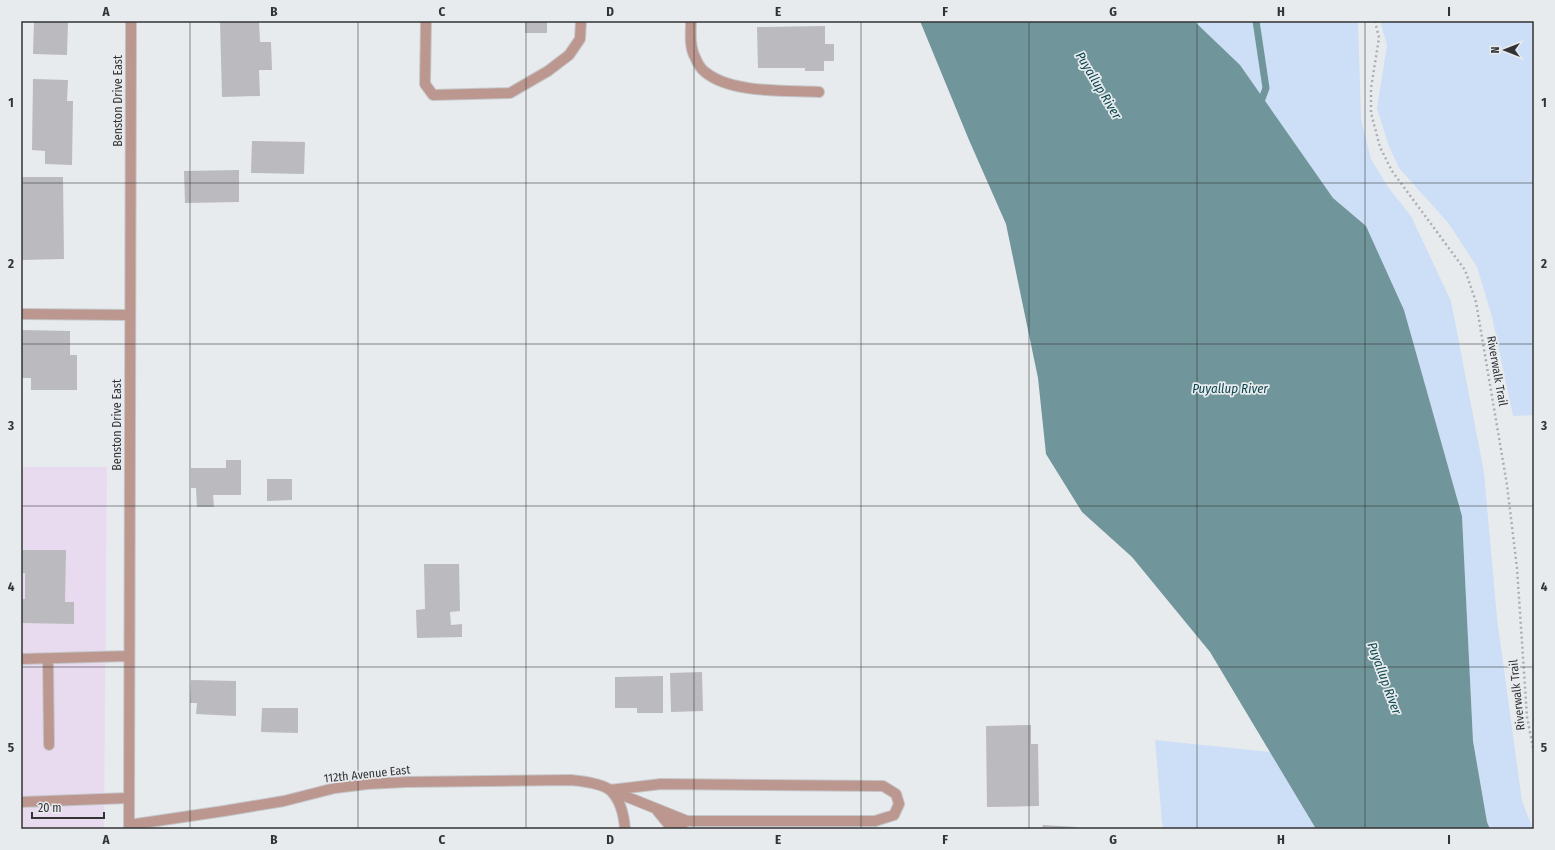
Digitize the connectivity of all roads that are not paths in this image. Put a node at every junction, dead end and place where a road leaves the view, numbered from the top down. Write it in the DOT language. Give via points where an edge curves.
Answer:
graph roads {
  1 [pos="131,21"];
  2 [pos="426,21"];
  3 [pos="580,21"];
  4 [pos="691,21"];
  5 [pos="819,92"];
  6 [pos="21,314"];
  7 [pos="130,315"];
  8 [pos="129,656"];
  9 [pos="21,659"];
  10 [pos="48,659"];
  11 [pos="50,745"];
  12 [pos="610,790"];
  13 [pos="129,798"];
  14 [pos="21,802"];
  15 [pos="655,808"];
  16 [pos="129,827"];
  17 [pos="624,829"];
  18 [pos="683,829"];
  1 -- 7 [label="street, Benston Drive East"];
  2 -- 3 [label="street" via="425,84 433,94 510,93 548,71 569,55 580,39"];
  4 -- 5 [label="street" via="694,56 704,72 716,79 733,85 756,88"];
  6 -- 7 [label="street"];
  7 -- 8 [label="street, Benston Drive East"];
  8 -- 10 [label="street"];
  8 -- 13 [label="street, Benston Drive East"];
  9 -- 10 [label="street"];
  10 -- 11 [label="street"];
  12 -- 15 [label="street"];
  12 -- 15 [label="street, 112th Avenue East" via="661,784 883,786 896,794 900,804 894,815 875,821 687,821"];
  12 -- 16 [label="street, 112th Avenue East" via="589,782 571,780 367,784"];
  12 -- 17 [label="street" via="624,816"];
  13 -- 14 [label="street"];
  13 -- 16 [label="street, Benston Drive East"];
  15 -- 18 [label="street" via="670,825"];
}
